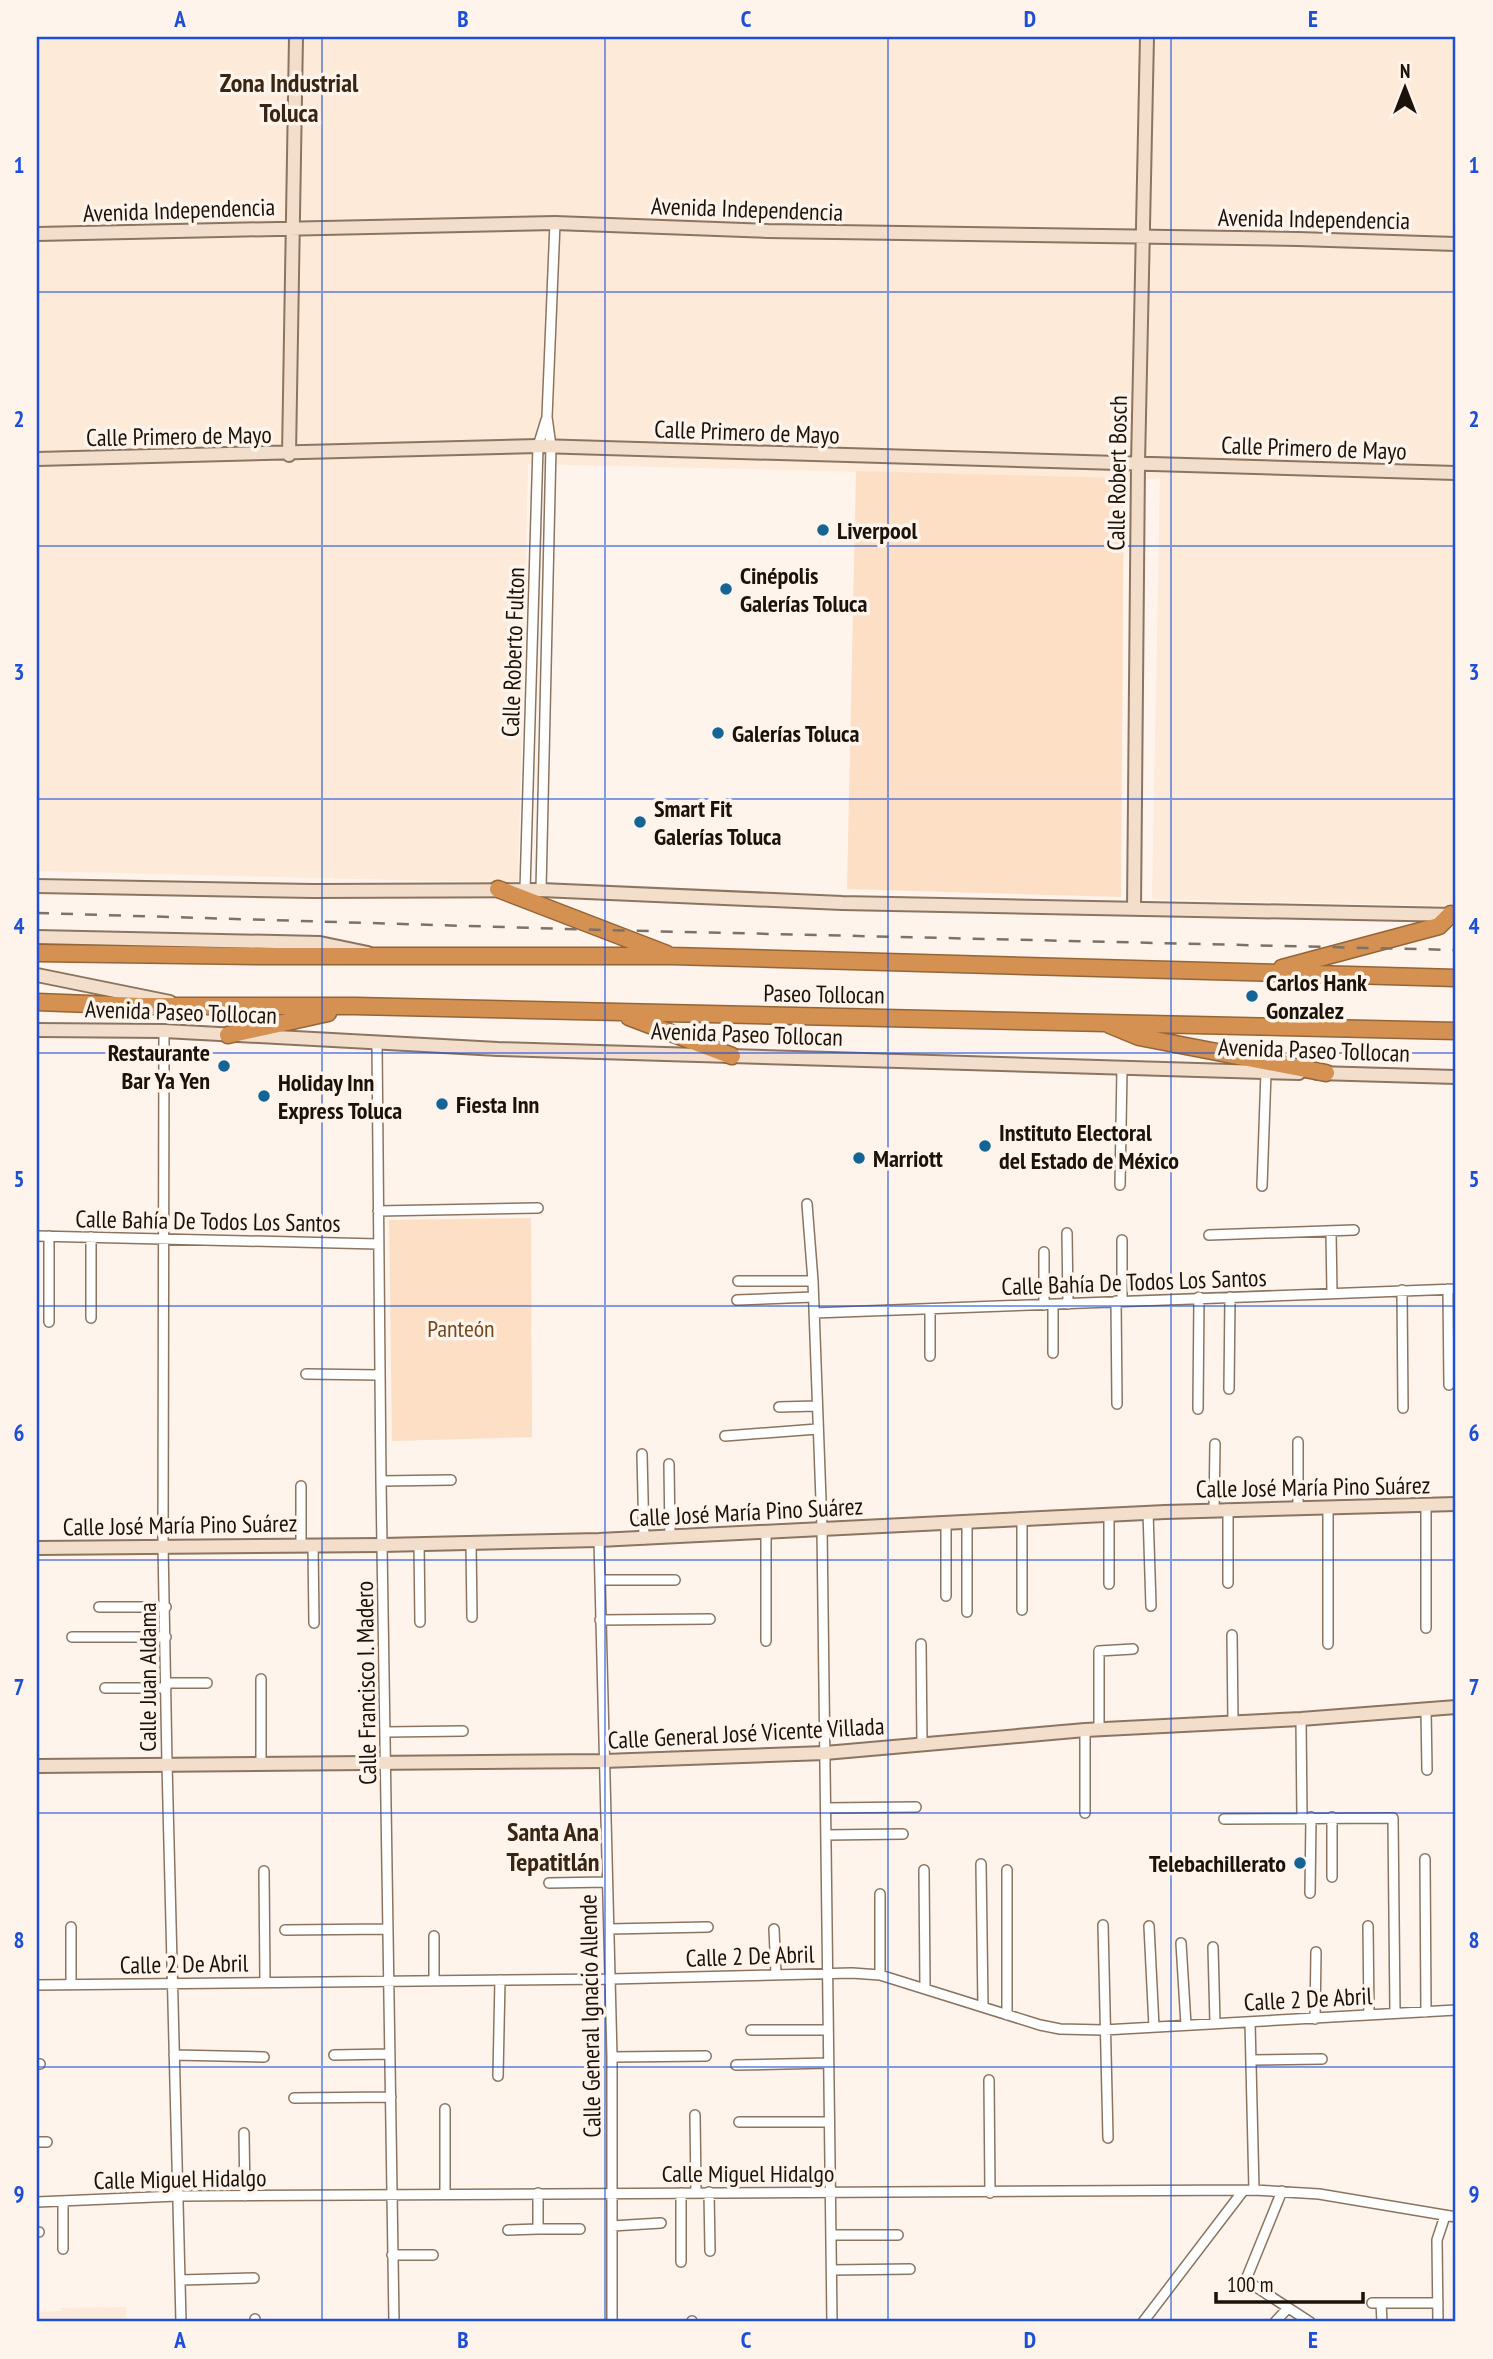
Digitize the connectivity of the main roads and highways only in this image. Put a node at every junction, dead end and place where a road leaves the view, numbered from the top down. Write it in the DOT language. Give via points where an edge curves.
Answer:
graph roads {
  1 [pos="296,37"];
  2 [pos="1147,37"];
  3 [pos="291,228"];
  4 [pos="37,234"];
  5 [pos="1143,237"];
  6 [pos="1456,244"];
  7 [pos="289,454"];
  8 [pos="37,459"];
  9 [pos="1138,464"];
  10 [pos="1456,473"];
  11 [pos="37,886"];
  12 [pos="498,889"];
  13 [pos="1134,909"];
  14 [pos="1454,914"];
  15 [pos="37,937"];
  16 [pos="37,953"];
  17 [pos="375,955"];
  18 [pos="672,956"];
  19 [pos="1256,973"];
  20 [pos="37,975"];
  21 [pos="1456,978"];
  22 [pos="37,1002"];
  23 [pos="355,1006"];
  24 [pos="191,1007"];
  25 [pos="617,1013"];
  26 [pos="1105,1022"];
  27 [pos="37,1030"];
  28 [pos="1456,1031"];
  29 [pos="228,1035"];
  30 [pos="732,1056"];
  31 [pos="1326,1073"];
  32 [pos="1456,1077"];
  33 [pos="1456,1504"];
  34 [pos="37,1548"];
  35 [pos="1456,1707"];
  36 [pos="37,1766"];
  1 -- 3 [label="main road"];
  2 -- 5 [label="main road, Calle Robert Bosch"];
  3 -- 4 [label="main road, Avenida Independencia"];
  3 -- 5 [label="main road, Avenida Independencia" via="555,223 780,232"];
  3 -- 7 [label="main road"];
  5 -- 6 [label="main road, Avenida Independencia"];
  5 -- 9 [label="main road, Calle Robert Bosch"];
  7 -- 8 [label="main road, Calle Primero de Mayo"];
  7 -- 9 [label="main road, Calle Primero de Mayo" via="545,446"];
  9 -- 10 [label="main road, Calle Primero de Mayo"];
  9 -- 13 [label="main road, Calle Robert Bosch"];
  11 -- 12 [label="main road"];
  12 -- 13 [label="main road"];
  12 -- 18 [label="highway"];
  13 -- 14 [label="main road"];
  14 -- 19 [label="highway" via="1439,926"];
  15 -- 17 [label="main road" via="320,943"];
  16 -- 17 [label="highway"];
  17 -- 18 [label="highway, Paseo Tollocan"];
  18 -- 19 [label="highway, Paseo Tollocan"];
  19 -- 21 [label="highway, Paseo Tollocan"];
  20 -- 24 [label="main road, Avenida Paseo Tollocan"];
  22 -- 24 [label="highway, Avenida Paseo Tollocan"];
  23 -- 24 [label="highway, Paseo Tollocan"];
  23 -- 25 [label="highway, Paseo Tollocan"];
  23 -- 29 [label="highway"];
  25 -- 26 [label="highway, Paseo Tollocan"];
  25 -- 30 [label="highway"];
  26 -- 28 [label="highway, Paseo Tollocan"];
  26 -- 31 [label="highway" via="1139,1037"];
  27 -- 29 [label="main road, Avenida Paseo Tollocan"];
  29 -- 30 [label="main road, Avenida Paseo Tollocan"];
  30 -- 31 [label="main road, Avenida Paseo Tollocan"];
  31 -- 32 [label="main road, Avenida Paseo Tollocan"];
  33 -- 34 [label="main road, Calle José María Pino Suárez" via="1109,1514 599,1540"];
  35 -- 36 [label="main road, Calle General José Vicente Villada" via="1085,1730 825,1754 604,1761"];
}
